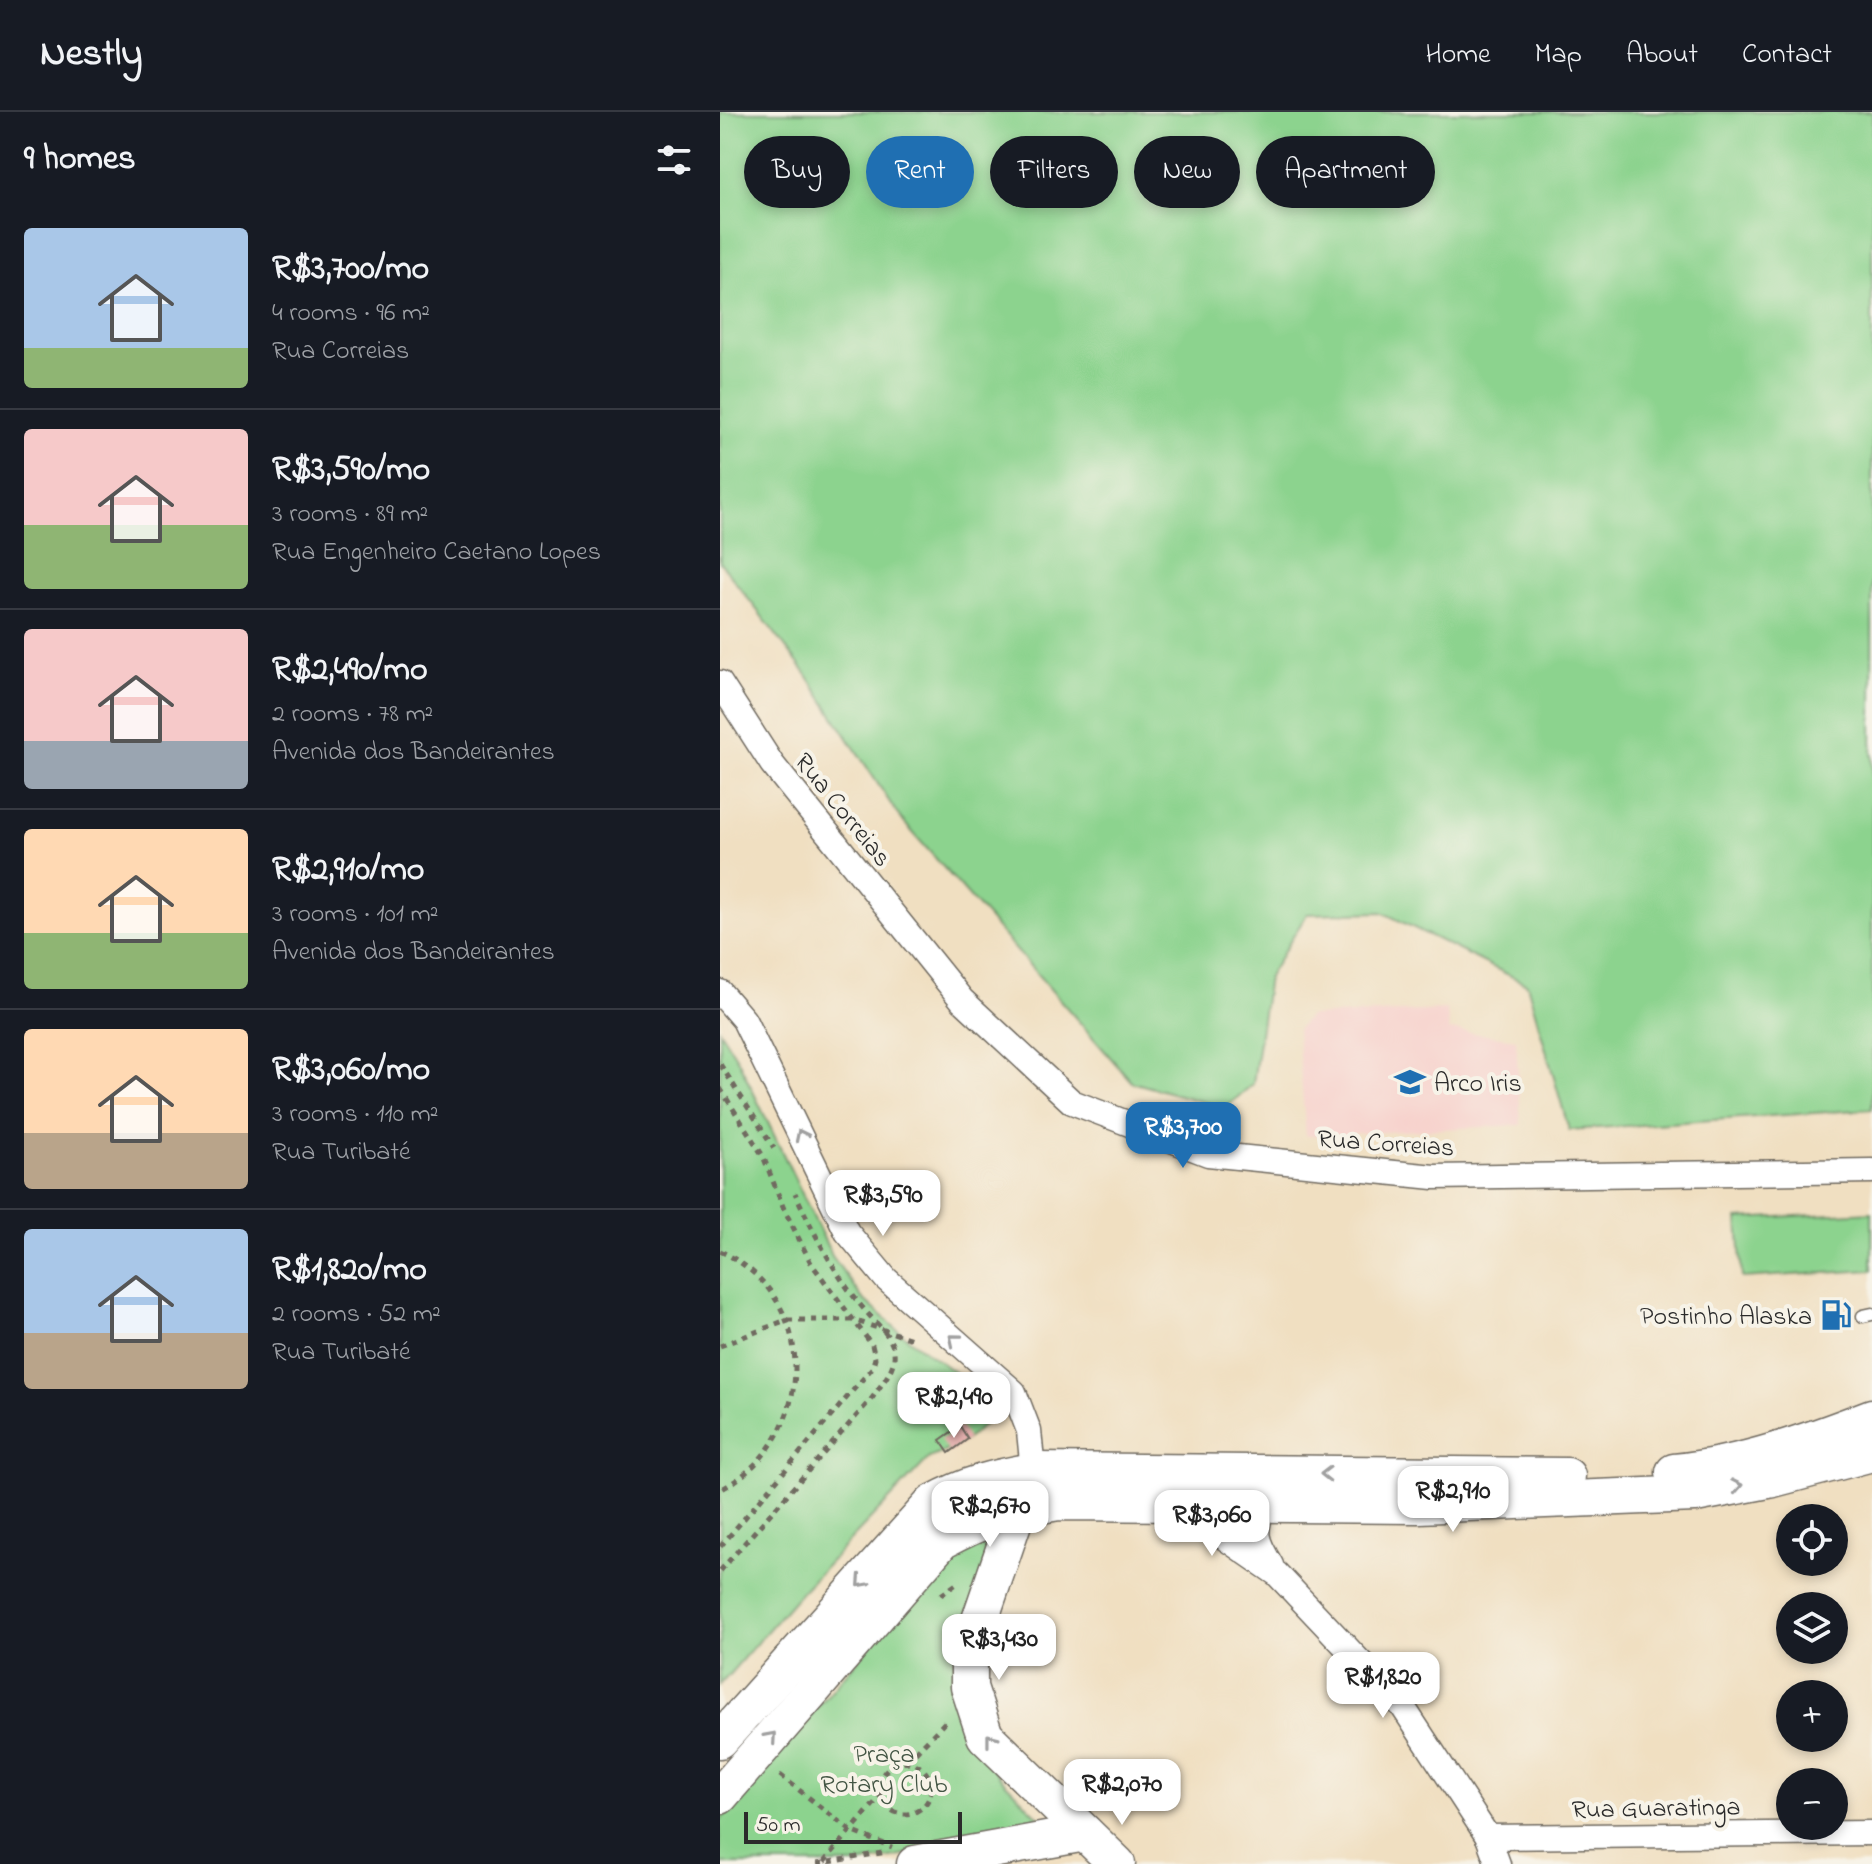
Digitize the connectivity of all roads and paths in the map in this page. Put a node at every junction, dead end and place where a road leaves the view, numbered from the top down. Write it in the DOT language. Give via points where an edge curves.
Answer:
graph roads {
  1 [pos="720,683"];
  2 [pos="720,992"];
  3 [pos="720,1064"];
  4 [pos="720,1088"];
  5 [pos="781,1162"];
  6 [pos="1872,1171"];
  7 [pos="793,1189"];
  8 [pos="720,1251"];
  9 [pos="786,1320"];
  10 [pos="853,1320"];
  11 [pos="885,1332"];
  12 [pos="917,1340"];
  13 [pos="720,1346"];
  14 [pos="1872,1417"];
  15 [pos="1872,1453"];
  16 [pos="1033,1471"];
  17 [pos="720,1490"];
  18 [pos="1174,1503"];
  19 [pos="1263,1505"];
  20 [pos="1017,1508"];
  21 [pos="720,1547"];
  22 [pos="720,1571"];
  23 [pos="1277,1574"];
  24 [pos="963,1579"];
  25 [pos="960,1595"];
  26 [pos="954,1713"];
  27 [pos="720,1740"];
  28 [pos="906,1762"];
  29 [pos="773,1770"];
  30 [pos="720,1796"];
  31 [pos="880,1796"];
  32 [pos="851,1831"];
  33 [pos="1085,1833"];
  34 [pos="1872,1833"];
  35 [pos="1488,1837"];
  36 [pos="906,1857"];
  37 [pos="823,1863"];
  38 [pos="1117,1864"];
  39 [pos="1498,1864"];
  1 -- 6 [label="street, Rua Correias" via="772,764 962,1000 1072,1102 1208,1154 1434,1177"];
  16 -- 2 [label="street, one-way" via="1029,1431 1014,1392 886,1279 847,1232 744,1020"];
  3 -- 5 [label="path"];
  4 -- 10 [label="path" via="763,1156 811,1263"];
  7 -- 11 [label="path" via="830,1264"];
  8 -- 9 [label="path" via="766,1285"];
  9 -- 10 [label="path"];
  9 -- 13 [label="path"];
  9 -- 17 [label="path" via="796,1359 793,1398 780,1435 755,1467"];
  10 -- 11 [label="path"];
  10 -- 21 [label="path" via="872,1345 872,1368"];
  11 -- 12 [label="path"];
  11 -- 22 [label="path" via="894,1353 893,1367 873,1397"];
  14 -- 16 [label="street, one-way" via="1744,1458 1623,1477"];
  19 -- 15 [label="street, one-way" via="1695,1494"];
  16 -- 20 [label="street"];
  16 -- 27 [label="street, one-way" via="986,1479 933,1503"];
  18 -- 19 [label="street"];
  18 -- 20 [label="street" via="1059,1502"];
  18 -- 23 [label="street"];
  19 -- 23 [label="street" via="1257,1543"];
  30 -- 20 [label="street, one-way" via="942,1541"];
  33 -- 20 [label="street, one-way" via="985,1736 969,1687 969,1652"];
  23 -- 35 [label="street" via="1403,1707"];
  24 -- 25 [label="path"];
  26 -- 28 [label="path"];
  28 -- 31 [label="path" via="884,1772"];
  28 -- 31 [label="path" via="922,1767 931,1781 924,1806 899,1814"];
  29 -- 32 [label="path"];
  31 -- 32 [label="path"];
  32 -- 36 [label="path"];
  32 -- 37 [label="path"];
  33 -- 36 [label="street"];
  33 -- 38 [label="street"];
  34 -- 35 [label="street, Rua Guaratinga"];
  35 -- 39 [label="street"];
}
